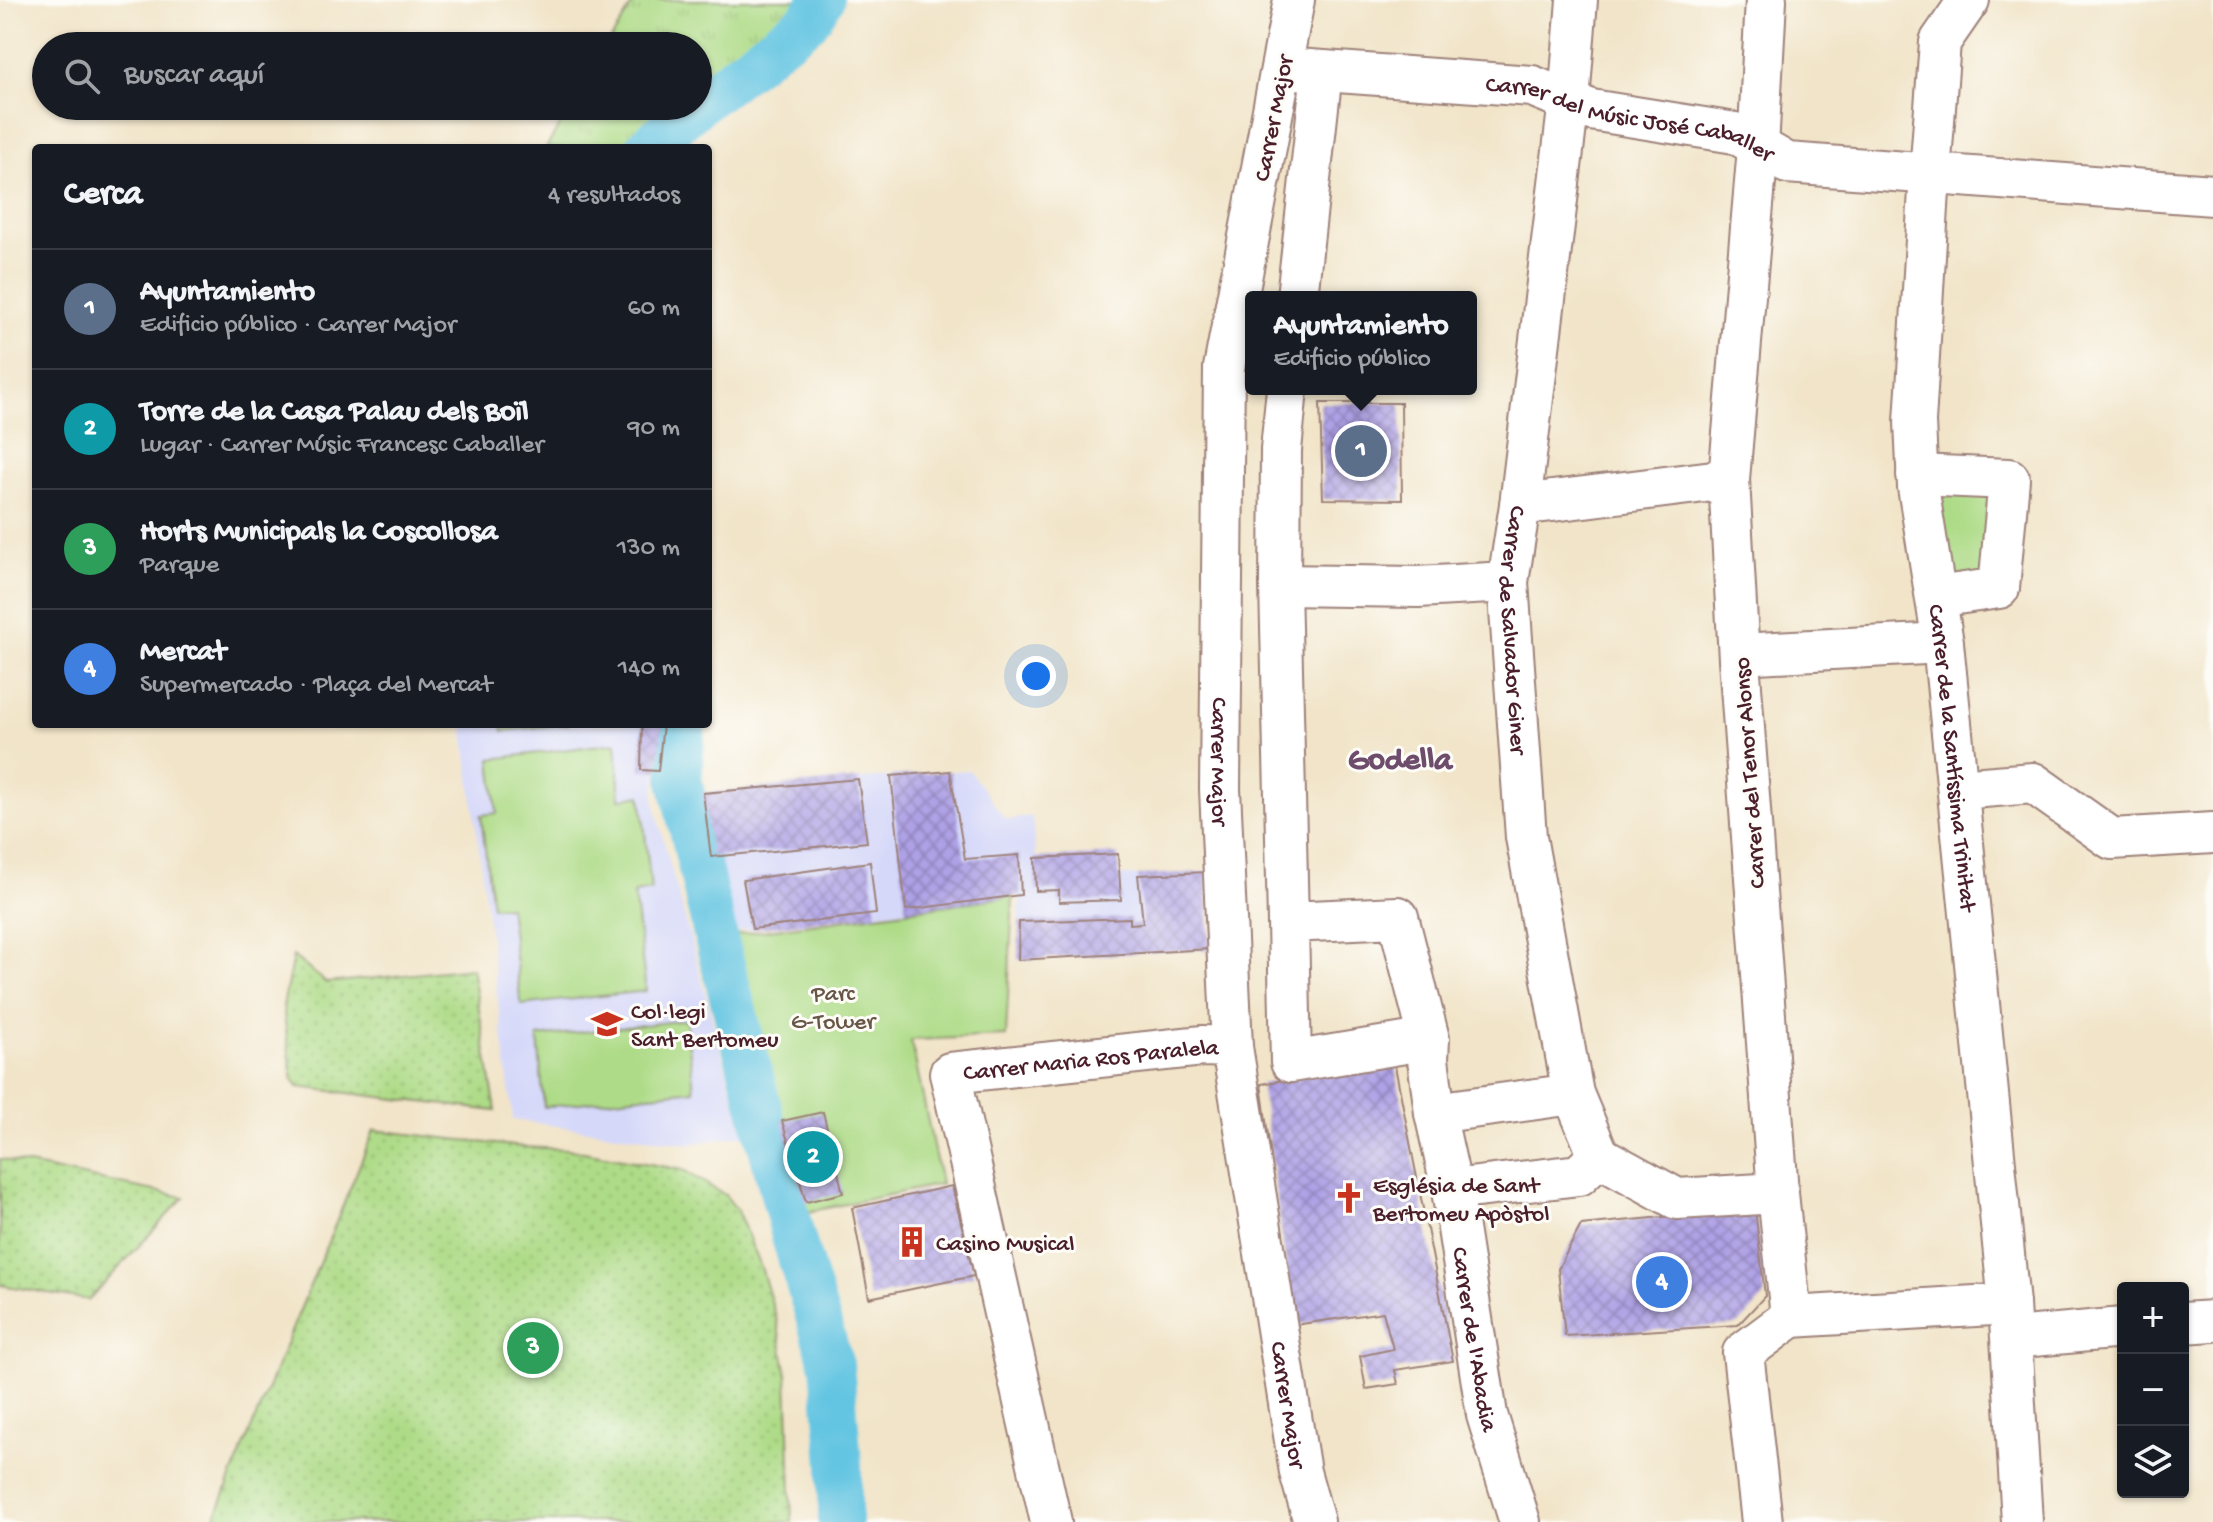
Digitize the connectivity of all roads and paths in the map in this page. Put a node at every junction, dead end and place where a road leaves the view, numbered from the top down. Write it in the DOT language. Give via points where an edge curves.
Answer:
graph roads {
  1 [pos="1294,0"];
  2 [pos="1577,0"];
  3 [pos="1766,0"];
  4 [pos="1969,0"];
  5 [pos="1282,68"];
  6 [pos="1322,71"];
  7 [pos="1569,101"];
  8 [pos="1758,148"];
  9 [pos="1930,174"];
  10 [pos="2213,195"];
  11 [pos="1298,291"];
  12 [pos="1286,395"];
  13 [pos="1917,475"];
  14 [pos="1729,479"];
  15 [pos="1520,505"];
  16 [pos="1508,582"];
  17 [pos="1280,585"];
  18 [pos="1936,597"];
  19 [pos="1943,643"];
  20 [pos="1739,654"];
  21 [pos="1958,789"];
  22 [pos="2213,833"];
  23 [pos="1288,922"];
  24 [pos="1429,1039"];
  25 [pos="1232,1047"];
  26 [pos="1573,1094"];
  27 [pos="1435,1113"];
  28 [pos="1599,1156"];
  29 [pos="1452,1190"];
  30 [pos="1778,1193"];
  31 [pos="1791,1317"];
  32 [pos="2010,1321"];
  33 [pos="2213,1321"];
  34 [pos="2189,1323"];
  35 [pos="2117,1328"];
  36 [pos="1051,1522"];
  37 [pos="1314,1522"];
  38 [pos="1520,1522"];
  39 [pos="1762,1522"];
  40 [pos="2022,1522"];
  1 -- 5 [label="street, Carrer Major"];
  2 -- 7 [label="street, Carrer de Salvador Giner"];
  3 -- 8 [label="street, Carrer del Tenor Alonso"];
  4 -- 9 [label="street, Carrer de la Santíssima Trinitat" via="1940,42"];
  5 -- 6 [label="street, Carrer del Músic José Caballer"];
  5 -- 25 [label="street, Carrer Major" via="1224,368 1220,789"];
  6 -- 7 [label="street, Carrer del Músic José Caballer" via="1532,86"];
  6 -- 11 [label="street"];
  7 -- 8 [label="street, Carrer del Músic José Caballer" via="1591,110 1735,133"];
  7 -- 15 [label="street, Carrer de Salvador Giner"];
  8 -- 9 [label="street, Carrer del Músic José Caballer" via="1787,163"];
  8 -- 14 [label="street, Carrer del Tenor Alonso"];
  9 -- 10 [label="street, Carrer del Músic José Caballer"];
  9 -- 13 [label="street, Carrer de la Santíssima Trinitat" via="1915,422"];
  12 -- 17 [label="street"];
  13 -- 18 [label="street, Carrer de la Santíssima Trinitat"];
  13 -- 18 [label="street" via="2009,479 1999,588"];
  14 -- 15 [label="street"];
  14 -- 20 [label="street, Carrer del Tenor Alonso"];
  15 -- 16 [label="street, Carrer de Salvador Giner"];
  16 -- 17 [label="street"];
  16 -- 26 [label="street, Carrer de Salvador Giner" via="1526,837"];
  17 -- 23 [label="street"];
  18 -- 19 [label="street, Carrer de la Santíssima Trinitat"];
  19 -- 20 [label="street"];
  19 -- 21 [label="street, Carrer de la Santíssima Trinitat"];
  20 -- 30 [label="street, Carrer del Tenor Alonso"];
  21 -- 22 [label="street" via="2033,783 2112,839"];
  21 -- 32 [label="street, Carrer de la Santíssima Trinitat"];
  23 -- 24 [label="street, Carrer de l'Abadia" via="1398,917"];
  23 -- 24 [label="street" via="1291,1062"];
  24 -- 27 [label="street, Carrer de l'Abadia"];
  25 -- 36 [label="street, Carrer Maria Ros Paralela" via="950,1073"];
  25 -- 37 [label="street, Carrer Major" via="1300,1472"];
  26 -- 27 [label="street"];
  26 -- 28 [label="street, Carrer de Salvador Giner"];
  27 -- 29 [label="street, Carrer de l'Abadia"];
  28 -- 29 [label="street" via="1579,1175"];
  28 -- 30 [label="street" via="1677,1199"];
  29 -- 38 [label="street, Carrer de l'Abadia" via="1487,1415"];
  30 -- 31 [label="street, Carrer del Tenor Alonso"];
  31 -- 32 [label="street"];
  31 -- 39 [label="street" via="1743,1353"];
  32 -- 35 [label="street"];
  32 -- 40 [label="street, Carrer de la Santíssima Trinitat"];
  33 -- 34 [label="street"];
}
